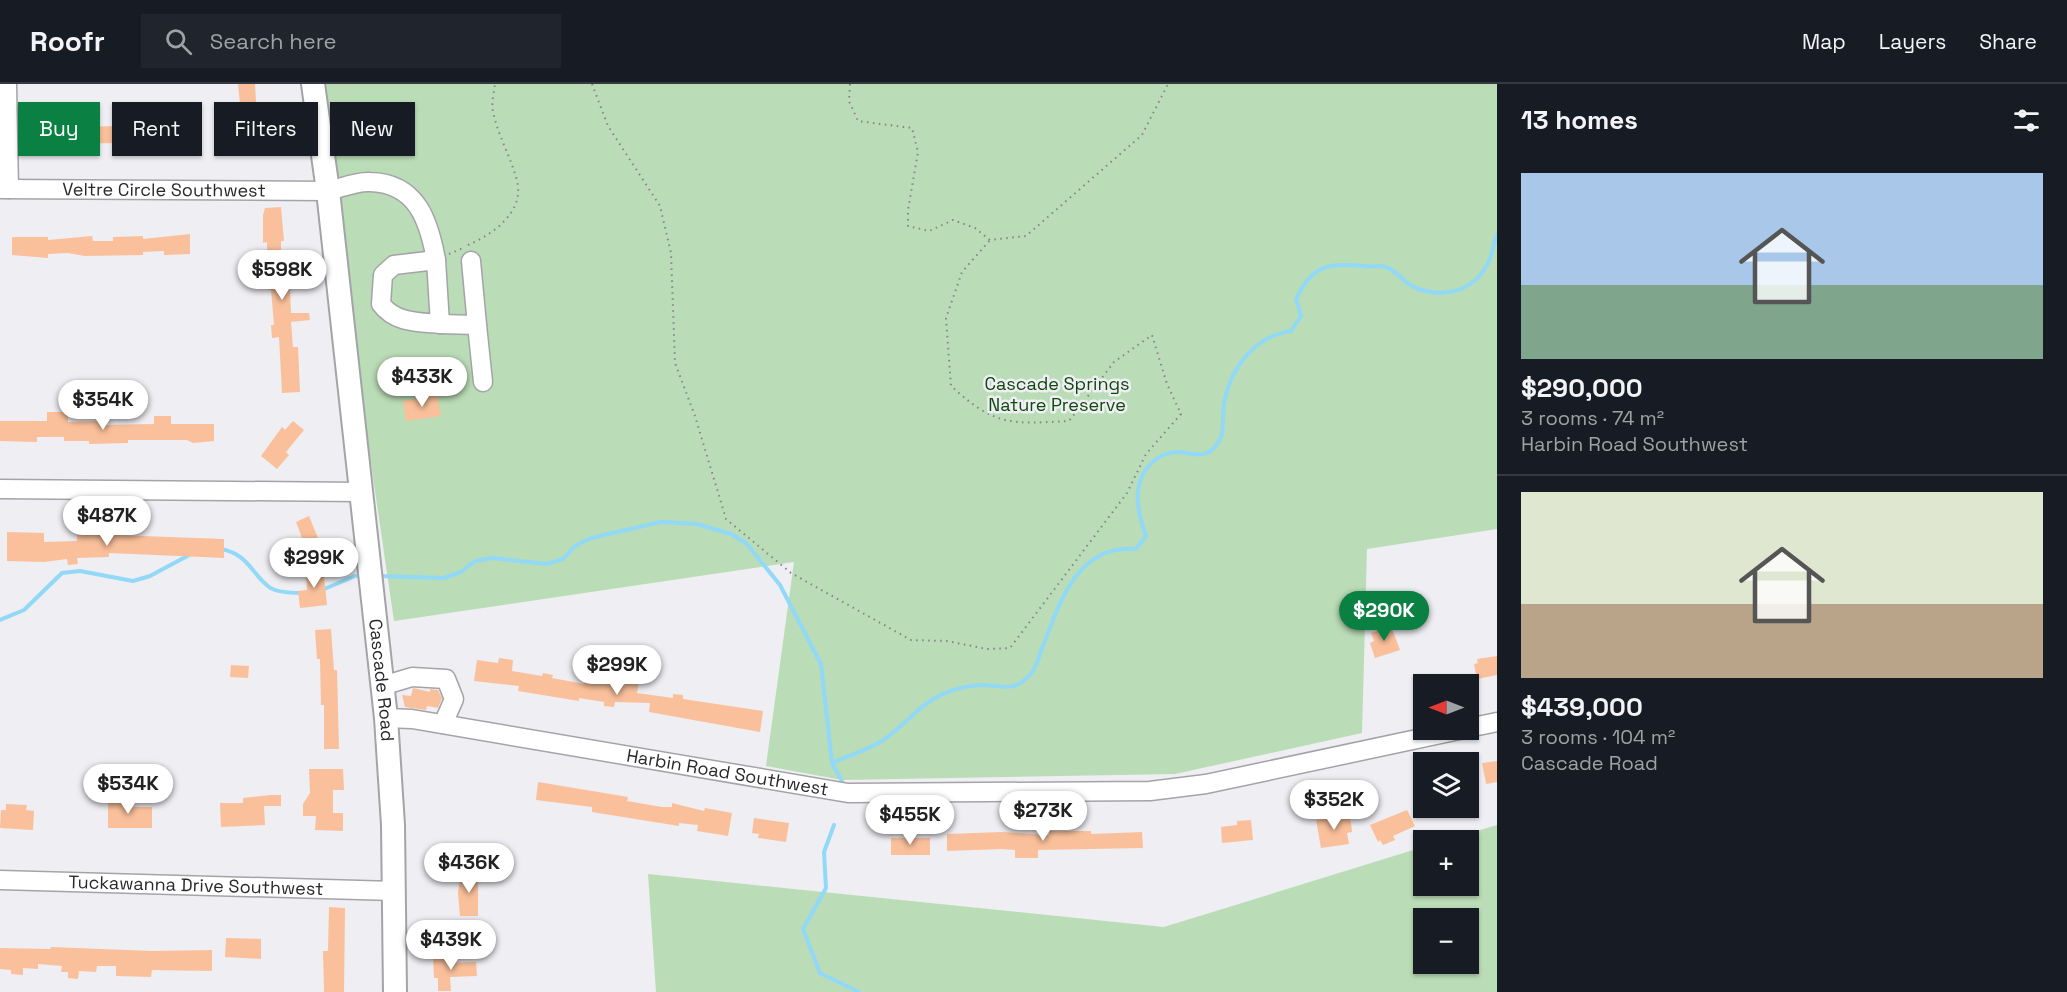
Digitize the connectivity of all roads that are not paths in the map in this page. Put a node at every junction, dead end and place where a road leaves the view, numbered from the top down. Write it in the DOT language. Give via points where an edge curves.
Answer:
graph roads {
  1 [pos="7,84"];
  2 [pos="313,84"];
  3 [pos="4,189"];
  4 [pos="328,191"];
  5 [pos="436,260"];
  6 [pos="471,261"];
  7 [pos="440,324"];
  8 [pos="477,325"];
  9 [pos="483,382"];
  10 [pos="0,489"];
  11 [pos="360,492"];
  12 [pos="382,686"];
  13 [pos="386,718"];
  14 [pos="1497,722"];
  15 [pos="443,724"];
  16 [pos="1479,726"];
  17 [pos="1413,740"];
  18 [pos="0,880"];
  19 [pos="394,891"];
  20 [pos="395,992"];
  1 -- 3 [label="street"];
  2 -- 4 [label="main road, Cascade Road"];
  3 -- 4 [label="street, Veltre Circle Southwest"];
  4 -- 5 [label="street, Veltre Circle Southwest" via="369,182 410,194 431,230"];
  4 -- 11 [label="main road, Cascade Road"];
  5 -- 7 [label="street, Veltre Circle Southwest"];
  5 -- 7 [label="street" via="394,265 383,274 380,290 381,304 389,315"];
  6 -- 8 [label="street"];
  7 -- 8 [label="street"];
  8 -- 9 [label="street"];
  10 -- 11 [label="street"];
  11 -- 12 [label="main road, Cascade Road"];
  12 -- 13 [label="main road, Cascade Road"];
  12 -- 15 [label="street" via="412,677 446,679 454,699"];
  13 -- 15 [label="street, Harbin Road Southwest"];
  13 -- 19 [label="main road, Cascade Road"];
  14 -- 16 [label="street"];
  15 -- 17 [label="street, Harbin Road Southwest" via="848,793 1150,791 1206,784"];
  18 -- 19 [label="street, Tuckawanna Drive Southwest"];
  19 -- 20 [label="main road, Cascade Road"];
}
